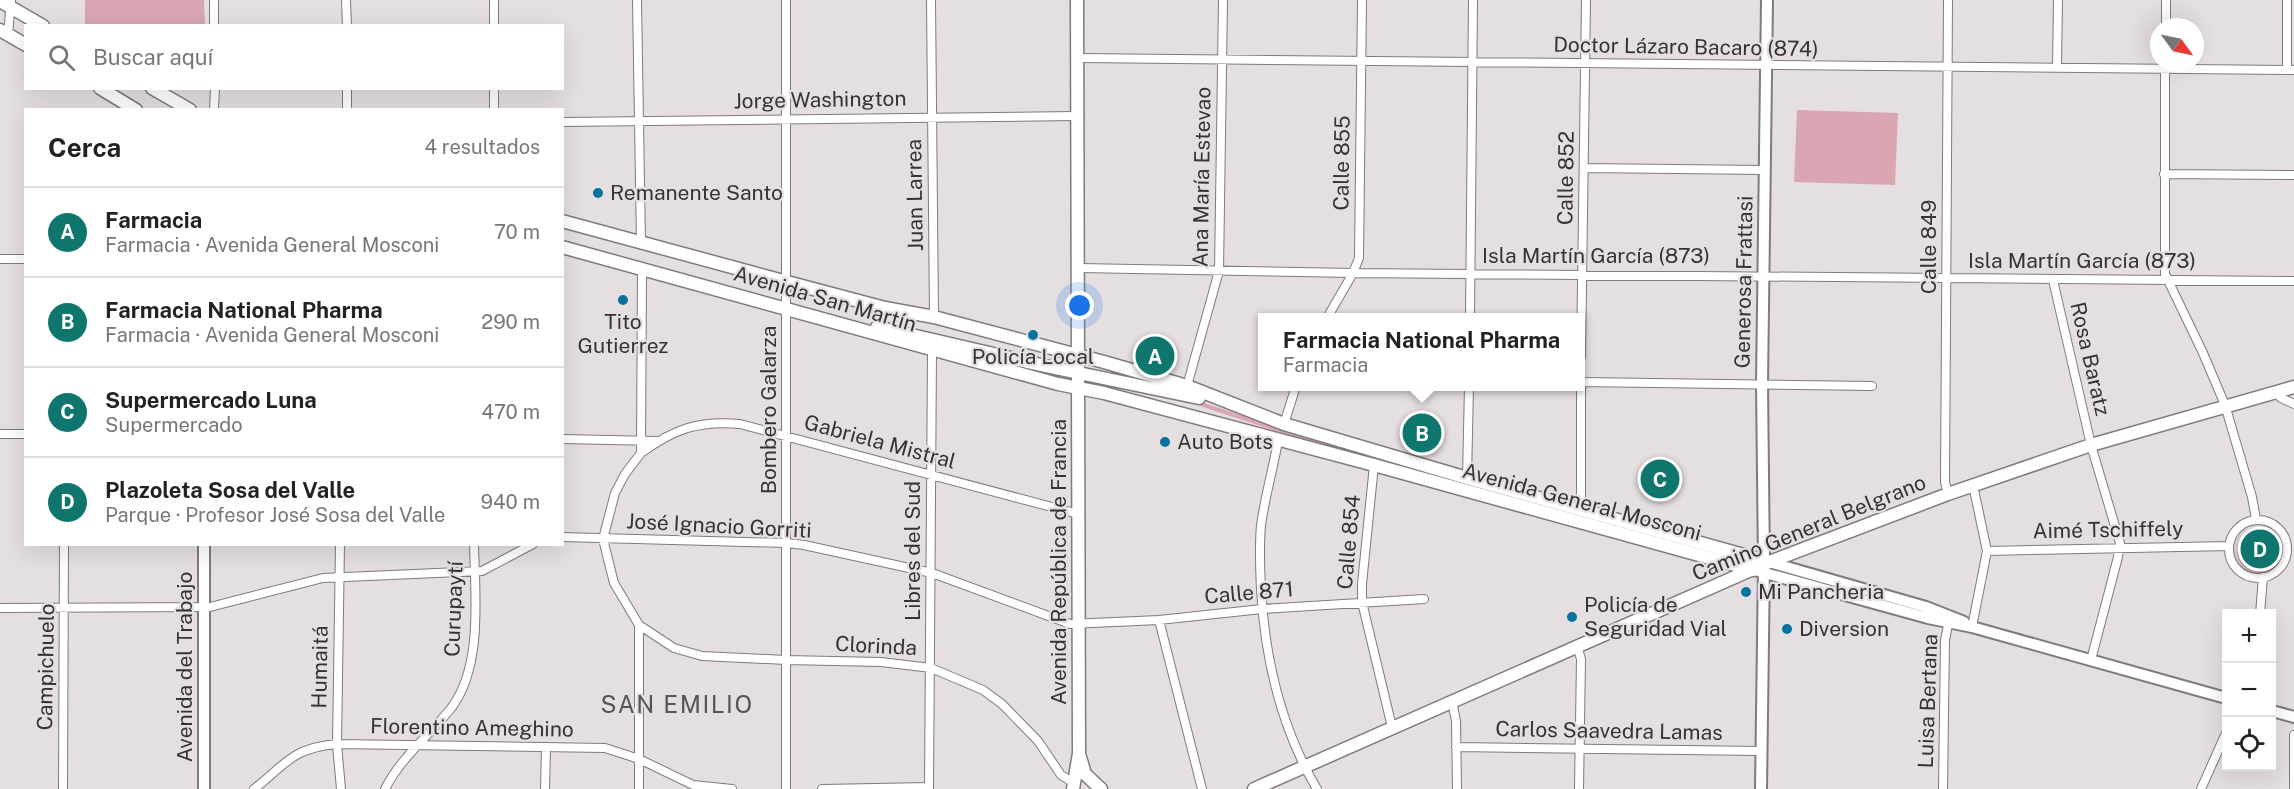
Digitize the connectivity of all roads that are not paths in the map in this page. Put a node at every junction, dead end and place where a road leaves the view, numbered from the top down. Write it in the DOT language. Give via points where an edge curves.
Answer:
graph roads {
  1 [pos="213,0"];
  2 [pos="346,0"];
  3 [pos="494,0"];
  4 [pos="637,0"];
  5 [pos="786,0"];
  6 [pos="931,0"];
  7 [pos="1077,0"];
  8 [pos="1223,0"];
  9 [pos="1362,0"];
  10 [pos="1473,0"];
  11 [pos="1586,0"];
  12 [pos="1767,0"];
  13 [pos="1948,0"];
  14 [pos="2058,0"];
  15 [pos="2166,0"];
  16 [pos="2287,0"];
  17 [pos="8,3"];
  18 [pos="2166,18"];
  19 [pos="40,24"];
  20 [pos="214,24"];
  21 [pos="346,24"];
  22 [pos="494,24"];
  23 [pos="4,32"];
  24 [pos="24,44"];
  25 [pos="1079,58"];
  26 [pos="1222,60"];
  27 [pos="1361,60"];
  28 [pos="1473,62"];
  29 [pos="1585,64"];
  30 [pos="1766,66"];
  31 [pos="1948,66"];
  32 [pos="2150,66"];
  33 [pos="2057,67"];
  34 [pos="2204,67"];
  35 [pos="2290,70"];
  36 [pos="2165,72"];
  37 [pos="103,90"];
  38 [pos="155,90"];
  39 [pos="215,90"];
  40 [pos="347,90"];
  41 [pos="494,90"];
  42 [pos="133,108"];
  43 [pos="187,108"];
  44 [pos="214,108"];
  45 [pos="347,108"];
  46 [pos="494,108"];
  47 [pos="1077,116"];
  48 [pos="932,117"];
  49 [pos="785,119"];
  50 [pos="564,122"];
  51 [pos="640,122"];
  52 [pos="1584,168"];
  53 [pos="1765,170"];
  54 [pos="2164,174"];
  55 [pos="2294,175"];
  56 [pos="564,222"];
  57 [pos="641,243"];
  58 [pos="564,248"];
  59 [pos="0,259"];
  60 [pos="24,259"];
  61 [pos="642,268"];
  62 [pos="1079,268"];
  63 [pos="1219,271"];
  64 [pos="1353,273"];
  65 [pos="1583,273"];
  66 [pos="1471,274"];
  67 [pos="1763,276"];
  68 [pos="1947,278"];
  69 [pos="2166,279"];
  70 [pos="2053,280"];
  71 [pos="2294,281"];
  72 [pos="787,282"];
  73 [pos="787,308"];
  74 [pos="1330,313"];
  75 [pos="1470,313"];
  76 [pos="1582,313"];
  77 [pos="805,314"];
  78 [pos="934,317"];
  79 [pos="932,350"];
  80 [pos="1078,355"];
  81 [pos="1078,372"];
  82 [pos="1585,382"];
  83 [pos="1762,384"];
  84 [pos="1187,386"];
  85 [pos="1872,386"];
  86 [pos="2294,387"];
  87 [pos="1078,388"];
  88 [pos="1295,391"];
  89 [pos="1469,391"];
  90 [pos="1581,391"];
  91 [pos="2275,392"];
  92 [pos="2294,404"];
  93 [pos="2225,405"];
  94 [pos="1284,424"];
  95 [pos="0,434"];
  96 [pos="24,434"];
  97 [pos="786,436"];
  98 [pos="564,439"];
  99 [pos="640,440"];
  100 [pos="657,441"];
  101 [pos="1278,441"];
  102 [pos="2091,445"];
  103 [pos="641,453"];
  104 [pos="1374,465"];
  105 [pos="930,475"];
  106 [pos="1467,478"];
  107 [pos="1973,485"];
  108 [pos="1948,494"];
  109 [pos="1581,509"];
  110 [pos="1078,514"];
  111 [pos="2256,519"];
  112 [pos="564,537"];
  113 [pos="603,539"];
  114 [pos="786,543"];
  115 [pos="64,546"];
  116 [pos="204,546"];
  117 [pos="340,546"];
  118 [pos="474,546"];
  119 [pos="529,546"];
  120 [pos="2229,546"];
  121 [pos="2120,549"];
  122 [pos="1987,550"];
  123 [pos="2290,555"];
  124 [pos="1763,566"];
  125 [pos="474,572"];
  126 [pos="932,573"];
  127 [pos="340,576"];
  128 [pos="2263,577"];
  129 [pos="1424,599"];
  130 [pos="1362,602"];
  131 [pos="0,608"];
  132 [pos="65,608"];
  133 [pos="204,608"];
  134 [pos="1262,609"];
  135 [pos="2260,609"];
  136 [pos="1950,619"];
  137 [pos="1159,620"];
  138 [pos="1079,624"];
  139 [pos="639,625"];
  140 [pos="1972,627"];
  141 [pos="1577,645"];
  142 [pos="786,660"];
  143 [pos="2091,660"];
  144 [pos="930,668"];
  145 [pos="2222,697"];
  146 [pos="1452,701"];
  147 [pos="2276,712"];
  148 [pos="2294,717"];
  149 [pos="1392,727"];
  150 [pos="2294,735"];
  151 [pos="2222,742"];
  152 [pos="337,744"];
  153 [pos="417,744"];
  154 [pos="546,747"];
  155 [pos="1456,747"];
  156 [pos="1579,749"];
  157 [pos="1761,751"];
  158 [pos="1079,753"];
  159 [pos="639,759"];
  160 [pos="1304,767"];
  161 [pos="1073,786"];
  162 [pos="929,788"];
  163 [pos="63,789"];
  164 [pos="204,789"];
  165 [pos="254,789"];
  166 [pos="341,789"];
  167 [pos="385,789"];
  168 [pos="545,789"];
  169 [pos="639,789"];
  170 [pos="732,789"];
  171 [pos="786,789"];
  172 [pos="822,789"];
  173 [pos="1101,789"];
  174 [pos="1202,789"];
  175 [pos="1254,789"];
  176 [pos="1317,789"];
  177 [pos="1456,789"];
  178 [pos="1579,789"];
  179 [pos="1761,789"];
  180 [pos="1943,789"];
  181 [pos="2201,789"];
  182 [pos="2294,789"];
  1 -- 20 [label="street"];
  2 -- 21 [label="street"];
  3 -- 22 [label="street"];
  4 -- 51 [label="street"];
  5 -- 49 [label="street, Bombero Galarza"];
  6 -- 48 [label="street, Juan Larrea"];
  7 -- 25 [label="main road, Avenida República de Francia"];
  8 -- 26 [label="street, Ana María Estevao"];
  9 -- 27 [label="street, Calle 855"];
  10 -- 28 [label="street"];
  11 -- 29 [label="street, Calle 852"];
  12 -- 30 [label="main road, Generosa Frattasi"];
  13 -- 31 [label="street, Calle 849"];
  14 -- 33 [label="street"];
  15 -- 18 [label="street"];
  16 -- 35 [label="street"];
  17 -- 19 [label="main road"];
  17 -- 23 [label="street"];
  23 -- 24 [label="main road"];
  25 -- 26 [label="street, Doctor Lázaro Bacaro (874)"];
  25 -- 47 [label="main road, Avenida República de Francia"];
  26 -- 27 [label="street, Doctor Lázaro Bacaro (874)"];
  26 -- 63 [label="street, Ana María Estevao"];
  27 -- 28 [label="street, Doctor Lázaro Bacaro (874)"];
  27 -- 64 [label="street, Calle 855" via="1359,258"];
  28 -- 29 [label="street, Doctor Lázaro Bacaro (874)"];
  28 -- 66 [label="street"];
  29 -- 30 [label="street, Doctor Lázaro Bacaro (874)"];
  29 -- 52 [label="street, Calle 852"];
  30 -- 31 [label="street, Doctor Lázaro Bacaro (874)"];
  30 -- 53 [label="main road, Generosa Frattasi"];
  31 -- 33 [label="street, Doctor Lázaro Bacaro (874)"];
  31 -- 68 [label="street, Calle 849"];
  32 -- 33 [label="street, Doctor Lázaro Bacaro (874)"];
  34 -- 35 [label="street, Doctor Lázaro Bacaro (874)"];
  36 -- 54 [label="street"];
  37 -- 42 [label="main road"];
  38 -- 43 [label="main road"];
  39 -- 44 [label="street"];
  40 -- 45 [label="street"];
  41 -- 46 [label="street"];
  47 -- 48 [label="street, Jorge Washington"];
  47 -- 62 [label="main road, Avenida República de Francia"];
  48 -- 49 [label="street, Jorge Washington"];
  48 -- 78 [label="street, Juan Larrea"];
  49 -- 51 [label="street, Jorge Washington"];
  49 -- 72 [label="street, Bombero Galarza"];
  50 -- 51 [label="street, Jorge Washington"];
  51 -- 57 [label="street"];
  52 -- 53 [label="street"];
  52 -- 65 [label="street, Calle 852"];
  53 -- 67 [label="main road, Generosa Frattasi"];
  54 -- 55 [label="street"];
  54 -- 69 [label="street"];
  56 -- 57 [label="main road, Avenida San Martín"];
  57 -- 72 [label="main road, Avenida San Martín"];
  58 -- 61 [label="main road, Avenida San Martín"];
  59 -- 60 [label="street"];
  61 -- 73 [label="main road, Avenida San Martín"];
  61 -- 99 [label="street"];
  62 -- 63 [label="street, Isla Martín García (873)"];
  62 -- 80 [label="main road, Avenida República de Francia"];
  63 -- 64 [label="street, Isla Martín García (873)"];
  63 -- 84 [label="street, Ana María Estevao"];
  64 -- 66 [label="street, Isla Martín García (873)"];
  64 -- 74 [label="street, Calle 855"];
  65 -- 66 [label="street, Isla Martín García (873)"];
  65 -- 67 [label="street, Isla Martín García (873)"];
  65 -- 76 [label="street, Calle 852"];
  66 -- 75 [label="street"];
  67 -- 68 [label="street, Isla Martín García (873)"];
  67 -- 83 [label="main road, Generosa Frattasi"];
  68 -- 70 [label="street, Isla Martín García (873)"];
  68 -- 108 [label="street, Calle 849"];
  69 -- 70 [label="street, Isla Martín García (873)"];
  69 -- 71 [label="street, Isla Martín García (873)"];
  69 -- 93 [label="street"];
  70 -- 102 [label="street, Rosa Baratz"];
  72 -- 73 [label="street, Bombero Galarza"];
  72 -- 78 [label="main road, Avenida San Martín"];
  73 -- 77 [label="main road, Avenida San Martín"];
  73 -- 97 [label="street, Bombero Galarza"];
  77 -- 79 [label="main road, Avenida San Martín"];
  77 -- 81 [label="main road"];
  78 -- 80 [label="main road, Avenida San Martín"];
  79 -- 87 [label="main road, Avenida San Martín"];
  79 -- 105 [label="street, Libres del Sud"];
  80 -- 81 [label="main road, Avenida República de Francia"];
  80 -- 84 [label="main road, Avenida General Mosconi"];
  81 -- 87 [label="main road, Avenida República de Francia"];
  81 -- 94 [label="main road" via="1194,397"];
  82 -- 83 [label="street"];
  83 -- 85 [label="street"];
  83 -- 124 [label="main road, Generosa Frattasi"];
  84 -- 94 [label="main road, Avenida General Mosconi"];
  86 -- 91 [label="main road, Camino General Belgrano"];
  87 -- 101 [label="main road, Avenida General Mosconi"];
  87 -- 110 [label="main road, Avenida República de Francia"];
  88 -- 94 [label="street"];
  89 -- 106 [label="street"];
  90 -- 109 [label="street"];
  91 -- 92 [label="street"];
  91 -- 93 [label="main road, Camino General Belgrano"];
  93 -- 102 [label="main road, Camino General Belgrano"];
  93 -- 111 [label="street"];
  94 -- 106 [label="main road, Avenida General Mosconi"];
  95 -- 96 [label="street"];
  97 -- 100 [label="street, Gabriela Mistral" via="720,422 679,429"];
  97 -- 105 [label="street, Gabriela Mistral"];
  97 -- 114 [label="street, Bombero Galarza"];
  98 -- 99 [label="street"];
  99 -- 100 [label="street"];
  99 -- 103 [label="street"];
  100 -- 103 [label="street, Gabriela Mistral"];
  101 -- 104 [label="main road, Avenida General Mosconi"];
  101 -- 134 [label="street" via="1261,525"];
  102 -- 107 [label="main road, Camino General Belgrano"];
  102 -- 121 [label="street, Rosa Baratz"];
  103 -- 113 [label="street, Gabriela Mistral" via="615,493"];
  104 -- 124 [label="main road, Avenida General Mosconi"];
  104 -- 130 [label="street, Calle 854"];
  105 -- 110 [label="street, Gabriela Mistral"];
  105 -- 126 [label="street, Libres del Sud"];
  106 -- 109 [label="main road, Avenida General Mosconi"];
  107 -- 108 [label="main road, Camino General Belgrano"];
  107 -- 122 [label="street, Luisa Bertana"];
  108 -- 124 [label="main road, Camino General Belgrano"];
  109 -- 124 [label="main road, Avenida General Mosconi"];
  110 -- 138 [label="main road, Avenida República de Francia"];
  111 -- 120 [label="street" via="2238,528"];
  111 -- 123 [label="street" via="2280,529"];
  112 -- 113 [label="street, José Ignacio Gorriti"];
  113 -- 114 [label="street, José Ignacio Gorriti"];
  113 -- 139 [label="street" via="614,583"];
  114 -- 126 [label="street, José Ignacio Gorriti"];
  114 -- 142 [label="street, Bombero Galarza"];
  115 -- 132 [label="street, Campichuelo"];
  116 -- 133 [label="main road, Avenida del Trabajo"];
  117 -- 127 [label="street, Humaitá"];
  118 -- 125 [label="street, Curupaytí"];
  119 -- 125 [label="street"];
  120 -- 121 [label="street, Aimé Tschiffely"];
  120 -- 128 [label="street" via="2238,570 2254,578"];
  121 -- 122 [label="street, Aimé Tschiffely"];
  121 -- 143 [label="street"];
  122 -- 140 [label="street, Luisa Bertana"];
  123 -- 128 [label="street" via="2281,567"];
  124 -- 136 [label="main road, Avenida General Mosconi"];
  124 -- 141 [label="main road, Camino General Belgrano"];
  124 -- 157 [label="main road, Generosa Frattasi"];
  125 -- 127 [label="street"];
  125 -- 153 [label="street, Curupaytí" via="473,654 469,674 451,708"];
  126 -- 138 [label="street, José Ignacio Gorriti" via="1065,623"];
  126 -- 144 [label="street, Libres del Sud"];
  127 -- 133 [label="street"];
  127 -- 152 [label="street, Humaitá"];
  128 -- 135 [label="street"];
  129 -- 130 [label="street, Calle 871"];
  130 -- 134 [label="street, Calle 871"];
  130 -- 149 [label="street, Calle 854"];
  131 -- 132 [label="street"];
  132 -- 133 [label="street"];
  132 -- 163 [label="street, Campichuelo"];
  133 -- 164 [label="main road, Avenida del Trabajo"];
  134 -- 137 [label="street, Calle 871"];
  134 -- 160 [label="street" via="1275,690"];
  136 -- 140 [label="main road, Avenida General Mosconi"];
  136 -- 180 [label="street, Luisa Bertana" via="1945,640"];
  137 -- 138 [label="street, Calle 871"];
  137 -- 174 [label="street"];
  138 -- 158 [label="main road, Avenida República de Francia"];
  139 -- 142 [label="street, Clorinda" via="662,642 688,653"];
  139 -- 159 [label="street"];
  140 -- 143 [label="main road, Avenida General Mosconi"];
  141 -- 146 [label="main road, Camino General Belgrano"];
  141 -- 156 [label="street" via="1581,659"];
  142 -- 144 [label="street, Clorinda" via="881,662"];
  142 -- 171 [label="street, Bombero Galarza"];
  143 -- 145 [label="main road, Avenida General Mosconi"];
  144 -- 161 [label="street, Clorinda" via="983,690 1002,704"];
  144 -- 162 [label="street, Libres del Sud"];
  146 -- 149 [label="main road, Camino General Belgrano"];
  146 -- 155 [label="street"];
  147 -- 148 [label="main road"];
  149 -- 160 [label="main road, Camino General Belgrano"];
  150 -- 182 [label="street"];
  151 -- 181 [label="street"];
  152 -- 153 [label="street, Florentino Ameghino"];
  152 -- 165 [label="street, Florentino Ameghino" via="293,755"];
  152 -- 166 [label="street, Humaitá"];
  153 -- 154 [label="street, Florentino Ameghino"];
  153 -- 167 [label="street, Curupaytí"];
  154 -- 159 [label="street, Florentino Ameghino" via="605,748"];
  154 -- 168 [label="street"];
  155 -- 156 [label="street, Carlos Saavedra Lamas"];
  155 -- 177 [label="street"];
  156 -- 157 [label="street, Carlos Saavedra Lamas"];
  156 -- 178 [label="street"];
  157 -- 179 [label="main road, Generosa Frattasi"];
  158 -- 161 [label="main road, Avenida República de Francia"];
  158 -- 173 [label="main road, Avenida República de Francia" via="1085,774"];
  159 -- 169 [label="street"];
  159 -- 170 [label="street, Florentino Ameghino" via="693,785"];
  160 -- 175 [label="main road, Camino General Belgrano"];
  160 -- 176 [label="street"];
  162 -- 172 [label="street"];
}
